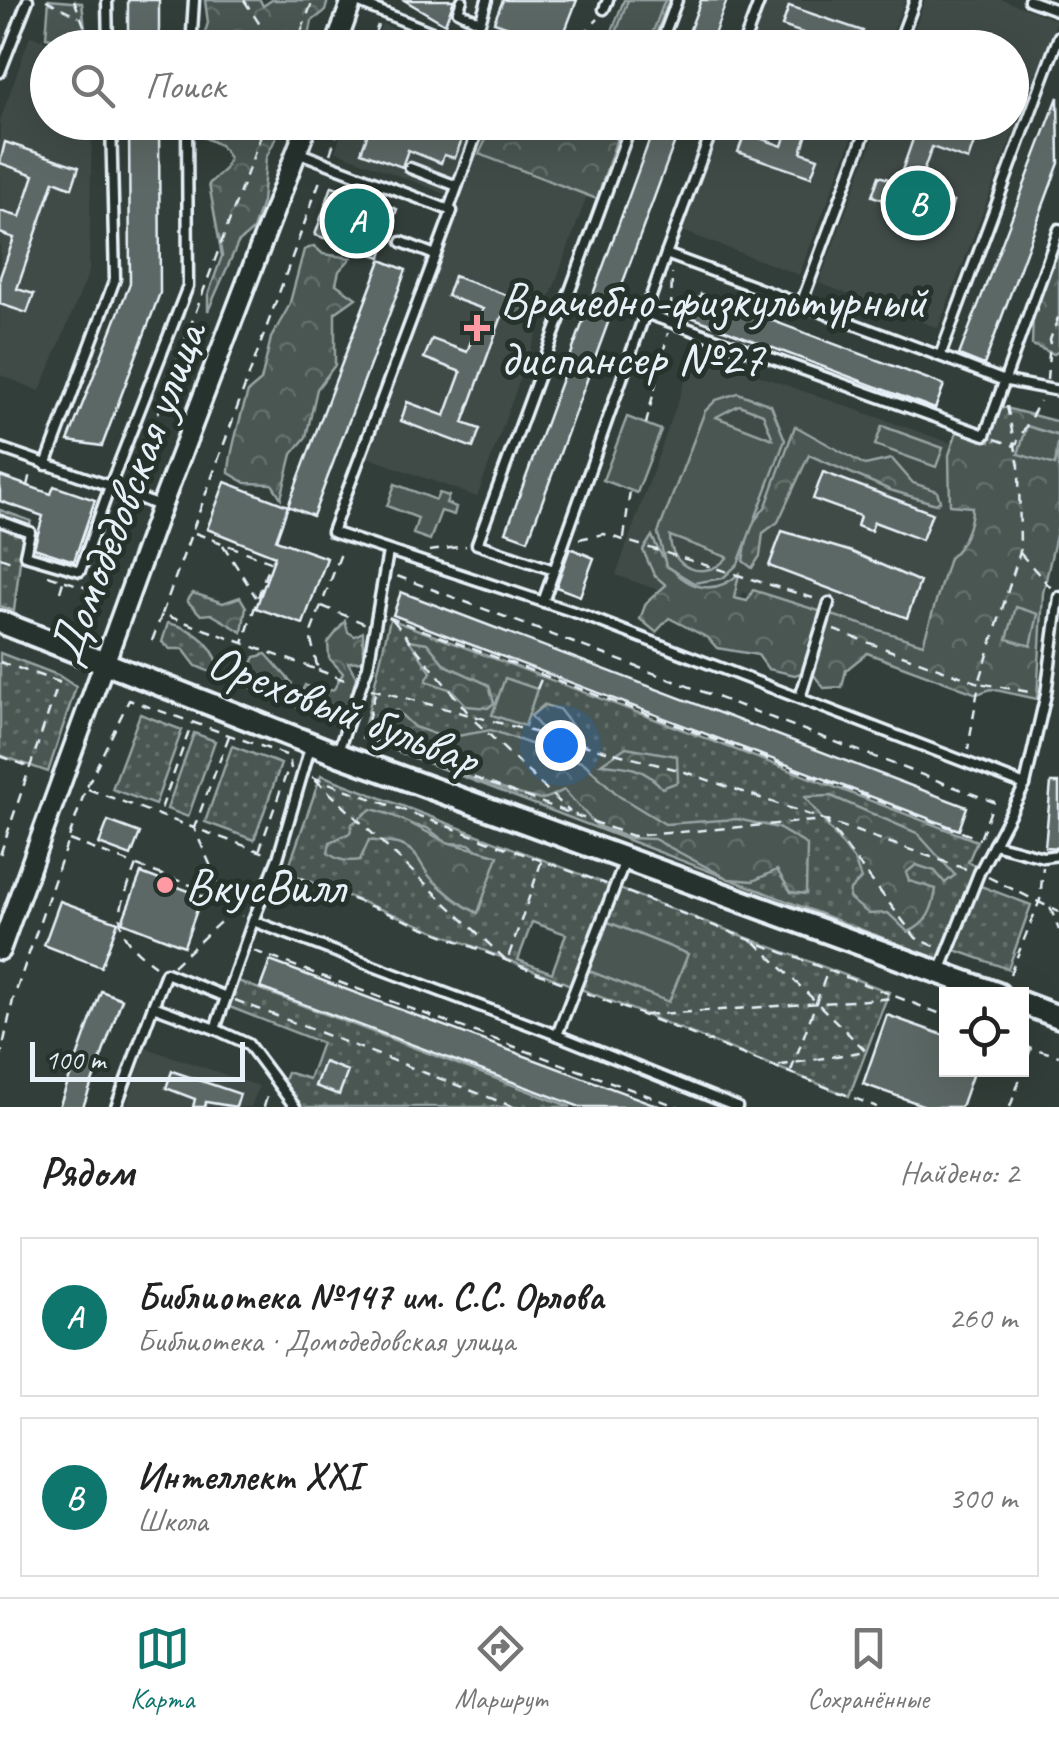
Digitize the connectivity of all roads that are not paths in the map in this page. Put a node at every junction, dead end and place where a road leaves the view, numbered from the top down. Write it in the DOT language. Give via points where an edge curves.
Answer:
graph roads {
  1 [pos="28,0"];
  2 [pos="107,0"];
  3 [pos="194,0"];
  4 [pos="352,0"];
  5 [pos="462,0"];
  6 [pos="487,0"];
  7 [pos="677,0"];
  8 [pos="760,0"];
  9 [pos="915,0"];
  10 [pos="1029,0"];
  11 [pos="1059,11"];
  12 [pos="108,30"];
  13 [pos="192,30"];
  14 [pos="341,30"];
  15 [pos="426,30"];
  16 [pos="666,30"];
  17 [pos="749,30"];
  18 [pos="904,30"];
  19 [pos="1059,36"];
  20 [pos="0,72"];
  21 [pos="1029,117"];
  22 [pos="111,140"];
  23 [pos="187,140"];
  24 [pos="301,140"];
  25 [pos="474,140"];
  26 [pos="625,140"];
  27 [pos="709,140"];
  28 [pos="862,140"];
  29 [pos="1020,140"];
  30 [pos="296,152"];
  31 [pos="410,168"];
  32 [pos="457,186"];
  33 [pos="448,209"];
  34 [pos="1059,229"];
  35 [pos="402,242"];
  36 [pos="669,255"];
  37 [pos="436,256"];
  38 [pos="801,304"];
  39 [pos="644,313"];
  40 [pos="940,356"];
  41 [pos="1002,380"];
  42 [pos="1059,391"];
  43 [pos="0,448"];
  44 [pos="46,465"];
  45 [pos="110,486"];
  46 [pos="161,507"];
  47 [pos="0,521"];
  48 [pos="388,552"];
  49 [pos="554,570"];
  50 [pos="1059,597"];
  51 [pos="543,602"];
  52 [pos="829,603"];
  53 [pos="0,622"];
  54 [pos="104,661"];
  55 [pos="800,698"];
  56 [pos="311,744"];
  57 [pos="337,754"];
  58 [pos="1025,784"];
  59 [pos="994,844"];
  60 [pos="1059,854"];
  61 [pos="626,859"];
  62 [pos="253,920"];
  63 [pos="0,950"];
  64 [pos="939,973"];
  65 [pos="978,987"];
  66 [pos="226,997"];
  67 [pos="153,1006"];
  68 [pos="1029,1006"];
  69 [pos="1059,1016"];
  70 [pos="214,1030"];
  71 [pos="557,1035"];
  72 [pos="116,1107"];
  73 [pos="296,1107"];
  74 [pos="737,1107"];
  1 -- 20 [label="lane"];
  2 -- 12 [label="lane"];
  3 -- 13 [label="lane"];
  4 -- 14 [label="street"];
  4 -- 15 [label="lane"];
  5 -- 6 [label="lane" via="458,11 480,22"];
  7 -- 16 [label="lane"];
  8 -- 17 [label="lane"];
  9 -- 18 [label="lane"];
  10 -- 11 [label="lane"];
  19 -- 21 [label="lane"];
  22 -- 44 [label="lane" via="115,279"];
  23 -- 45 [label="lane" via="188,286"];
  24 -- 30 [label="street, Домодедовская улица"];
  25 -- 32 [label="lane"];
  26 -- 49 [label="lane" via="477,544"];
  27 -- 36 [label="lane"];
  28 -- 38 [label="lane"];
  29 -- 40 [label="lane"];
  30 -- 33 [label="lane"];
  30 -- 46 [label="street, Домодедовская улица"];
  31 -- 32 [label="lane"];
  32 -- 33 [label="lane"];
  33 -- 37 [label="lane"];
  34 -- 41 [label="lane"];
  35 -- 37 [label="lane"];
  36 -- 38 [label="lane"];
  36 -- 39 [label="lane"];
  37 -- 48 [label="lane" via="332,532"];
  38 -- 40 [label="lane"];
  39 -- 41 [label="lane" via="984,435"];
  39 -- 49 [label="lane"];
  40 -- 41 [label="lane"];
  41 -- 42 [label="lane"];
  43 -- 44 [label="lane"];
  44 -- 45 [label="lane"];
  45 -- 46 [label="lane"];
  45 -- 47 [label="lane" via="80,571 25,555 30,532"];
  46 -- 54 [label="street, Домодедовская улица"];
  48 -- 51 [label="lane"];
  48 -- 57 [label="lane" via="362,686"];
  49 -- 51 [label="lane"];
  50 -- 58 [label="lane"];
  51 -- 55 [label="lane"];
  52 -- 55 [label="lane"];
  53 -- 54 [label="main road, Ореховый бульвар"];
  54 -- 56 [label="main road, Ореховый бульвар"];
  54 -- 63 [label="street, Домодедовская улица"];
  55 -- 58 [label="lane"];
  56 -- 57 [label="main road, Ореховый бульвар"];
  56 -- 62 [label="lane"];
  57 -- 61 [label="main road, Ореховый бульвар"];
  58 -- 59 [label="lane"];
  59 -- 60 [label="lane"];
  59 -- 64 [label="lane"];
  61 -- 64 [label="main road, Ореховый бульвар"];
  61 -- 71 [label="lane"];
  62 -- 66 [label="lane"];
  62 -- 71 [label="lane"];
  64 -- 65 [label="main road, Ореховый бульвар"];
  66 -- 67 [label="lane" via="166,973"];
  66 -- 70 [label="lane"];
  67 -- 70 [label="lane"];
  67 -- 72 [label="lane"];
  68 -- 69 [label="main road"];
  70 -- 73 [label="lane" via="248,1044"];
  71 -- 74 [label="lane"];
}
